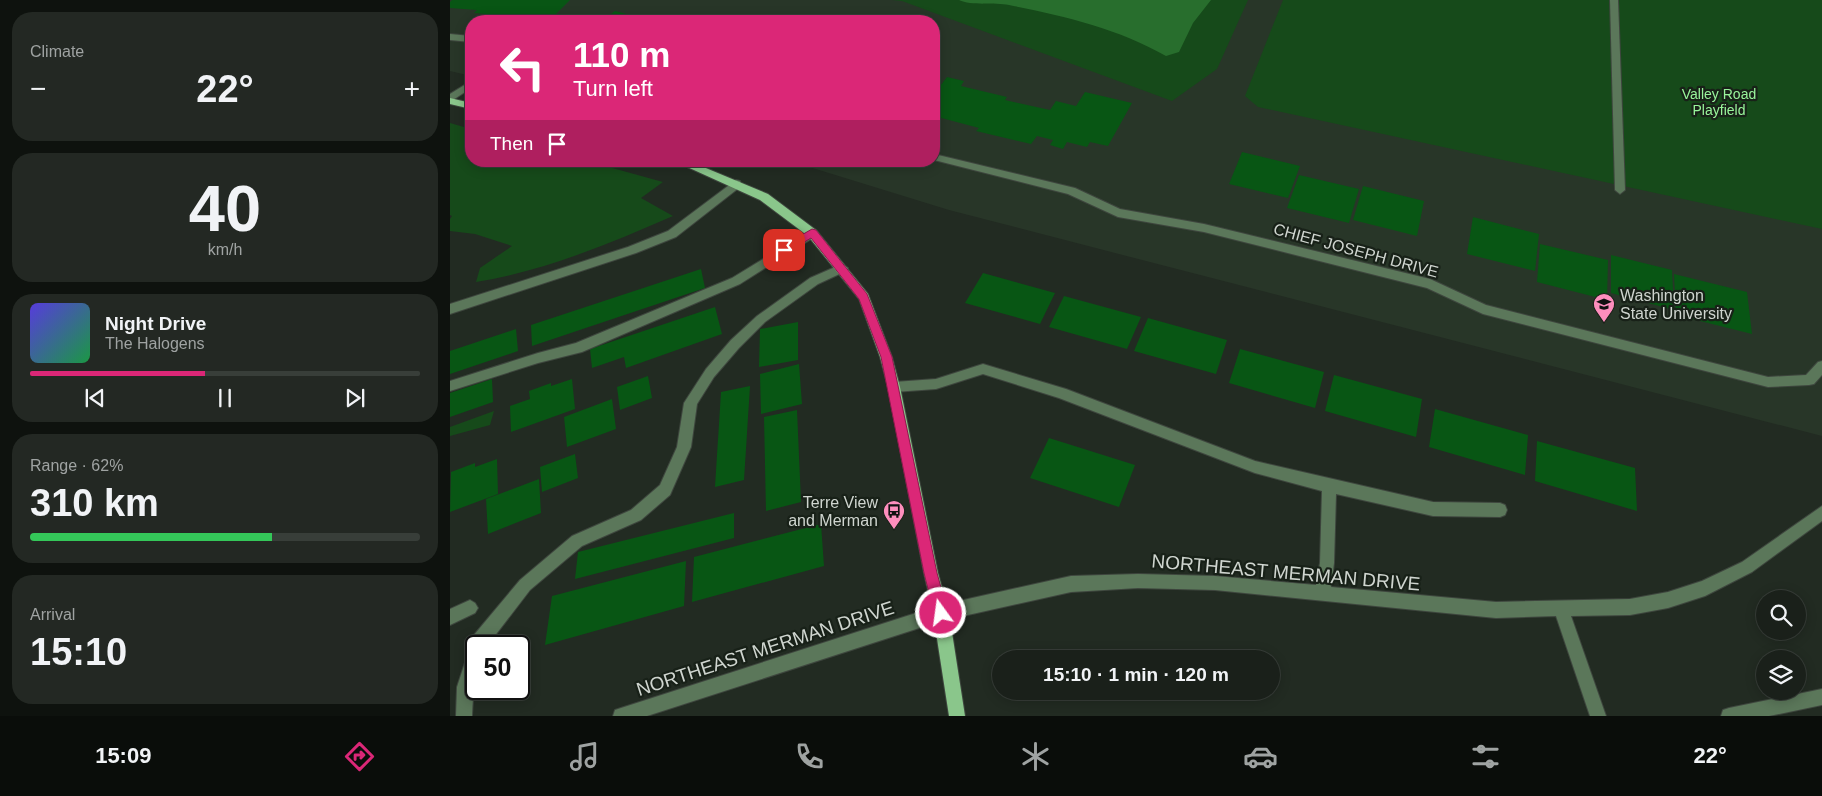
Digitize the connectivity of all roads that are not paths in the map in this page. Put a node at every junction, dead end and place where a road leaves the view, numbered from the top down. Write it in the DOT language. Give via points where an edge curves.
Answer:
graph roads {
  1 [pos="1614,0"];
  2 [pos="450,37"];
  3 [pos="465,38"];
  4 [pos="465,89"];
  5 [pos="450,100"];
  6 [pos="465,104"];
  7 [pos="940,158"];
  8 [pos="694,167"];
  9 [pos="736,184"];
  10 [pos="1620,190"];
  11 [pos="812,233"];
  12 [pos="842,268"];
  13 [pos="450,309"];
  14 [pos="1822,366"];
  15 [pos="450,386"];
  16 [pos="894,387"];
  17 [pos="1329,486"];
  18 [pos="1500,510"];
  19 [pos="1822,513"];
  20 [pos="1322,593"];
  21 [pos="470,608"];
  22 [pos="1561,608"];
  23 [pos="941,613"];
  24 [pos="450,617"];
  25 [pos="485,635"];
  26 [pos="465,687"];
  27 [pos="1822,697"];
  28 [pos="464,716"];
  29 [pos="621,716"];
  30 [pos="957,716"];
  31 [pos="1598,716"];
  32 [pos="1729,716"];
  1 -- 10 [label="street"];
  2 -- 3 [label="street"];
  4 -- 5 [label="street"];
  5 -- 6 [label="main road"];
  7 -- 14 [label="street, CHIEF JOSEPH DRIVE" via="1070,191 1118,213 1204,228 1430,284 1484,309 1768,382 1809,380"];
  8 -- 9 [label="main road"];
  9 -- 11 [label="main road" via="764,197"];
  9 -- 13 [label="street" via="672,234"];
  11 -- 12 [label="main road"];
  11 -- 15 [label="street" via="728,285 578,348"];
  12 -- 16 [label="main road" via="864,297"];
  12 -- 25 [label="street" via="814,281 761,319 710,373 691,403 684,447 666,490 636,515 577,541 525,585"];
  16 -- 17 [label="street" via="936,384 983,369 1060,392 1255,467"];
  16 -- 23 [label="main road" via="930,573"];
  17 -- 18 [label="street" via="1433,509"];
  17 -- 20 [label="street" via="1327,563"];
  19 -- 22 [label="street, NORTHEAST MERMAN DRIVE" via="1748,567 1704,588 1668,600 1630,607"];
  20 -- 22 [label="street, NORTHEAST MERMAN DRIVE" via="1496,610"];
  20 -- 23 [label="street, NORTHEAST MERMAN DRIVE" via="1215,583 1138,581 1071,584"];
  21 -- 24 [label="street"];
  22 -- 31 [label="street"];
  23 -- 29 [label="street, NORTHEAST MERMAN DRIVE"];
  23 -- 30 [label="main road"];
  26 -- 28 [label="street"];
  27 -- 32 [label="street"];
}
